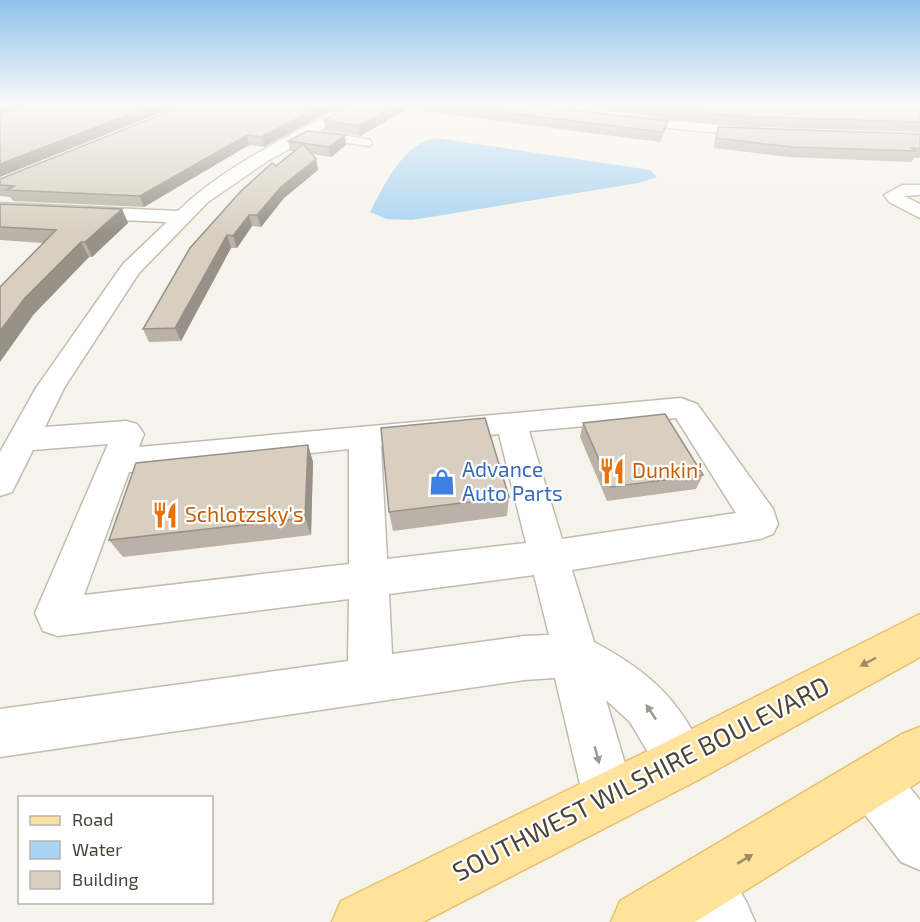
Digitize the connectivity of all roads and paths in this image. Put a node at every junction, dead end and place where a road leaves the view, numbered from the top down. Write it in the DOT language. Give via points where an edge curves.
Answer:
graph roads {
  1 [pos="280,148"];
  2 [pos="920,190"];
  3 [pos="0,209"];
  4 [pos="920,212"];
  5 [pos="185,217"];
  6 [pos="511,422"];
  7 [pos="364,436"];
  8 [pos="14,448"];
  9 [pos="117,461"];
  10 [pos="0,483"];
  11 [pos="549,558"];
  12 [pos="368,580"];
  13 [pos="920,634"];
  14 [pos="576,657"];
  15 [pos="371,680"];
  16 [pos="0,734"];
  17 [pos="920,752"];
  18 [pos="682,761"];
  19 [pos="872,782"];
  20 [pos="609,797"];
  21 [pos="920,843"];
  22 [pos="714,903"];
  23 [pos="362,922"];
  24 [pos="641,922"];
  1 -- 5 [label="street" via="202,198"];
  2 -- 4 [label="street" via="902,190 893,195"];
  3 -- 5 [label="street"];
  5 -- 8 [label="street" via="131,269"];
  6 -- 7 [label="street"];
  6 -- 11 [label="street"];
  6 -- 11 [label="street" via="681,408 760,519 755,527"];
  7 -- 9 [label="street"];
  7 -- 12 [label="street"];
  8 -- 9 [label="street" via="126,432"];
  8 -- 10 [label="street"];
  9 -- 12 [label="street" via="58,616"];
  11 -- 12 [label="street"];
  11 -- 14 [label="street"];
  12 -- 15 [label="street"];
  13 -- 18 [label="main road, SOUTHWEST WILSHIRE BOULEVARD, one-way"];
  14 -- 15 [label="street" via="524,658"];
  18 -- 14 [label="street, one-way" via="647,705 612,676"];
  14 -- 20 [label="street, one-way" via="578,685"];
  15 -- 16 [label="street"];
  17 -- 19 [label="main road"];
  18 -- 20 [label="main road, SOUTHWEST WILSHIRE BOULEVARD"];
  19 -- 21 [label="street"];
  22 -- 19 [label="main road, one-way"];
  20 -- 23 [label="main road, SOUTHWEST WILSHIRE BOULEVARD"];
  22 -- 24 [label="main road"];
}
